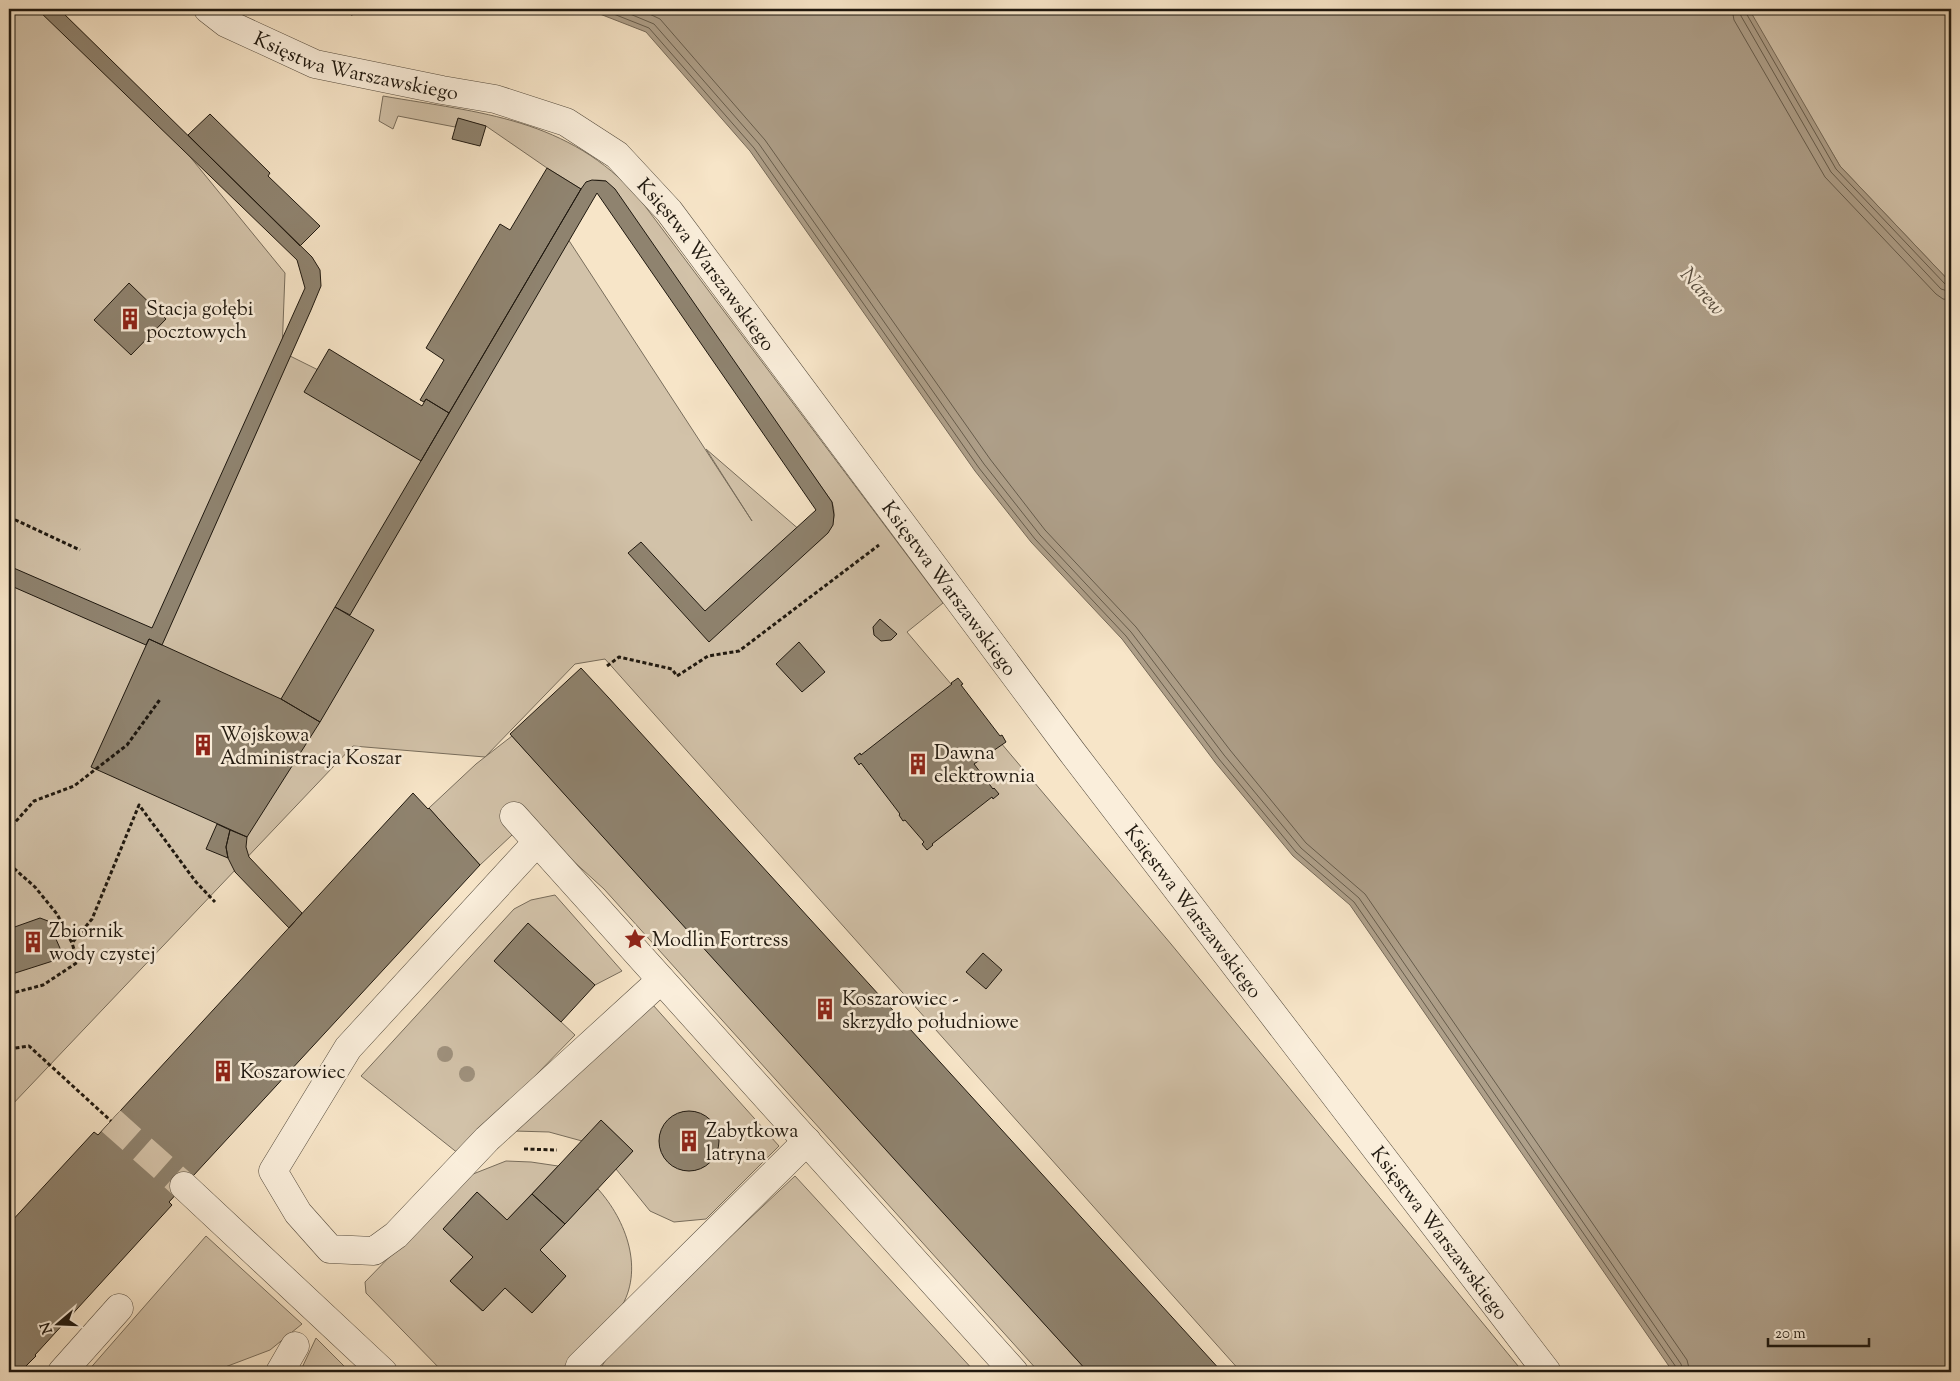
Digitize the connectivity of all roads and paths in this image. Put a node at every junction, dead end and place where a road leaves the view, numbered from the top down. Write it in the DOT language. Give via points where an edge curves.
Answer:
graph roads {
  1 [pos="208,9"];
  2 [pos="9,517"];
  3 [pos="904,526"];
  4 [pos="80,550"];
  5 [pos="607,666"];
  6 [pos="161,698"];
  7 [pos="514,816"];
  8 [pos="9,829"];
  9 [pos="537,842"];
  10 [pos="9,864"];
  11 [pos="215,902"];
  12 [pos="72,942"];
  13 [pos="661,980"];
  14 [pos="9,994"];
  15 [pos="9,1049"];
  16 [pos="112,1121"];
  17 [pos="807,1141"];
  18 [pos="184,1186"];
  19 [pos="119,1308"];
  20 [pos="295,1346"];
  21 [pos="62,1372"];
  22 [pos="280,1372"];
  23 [pos="384,1372"];
  24 [pos="578,1372"];
  25 [pos="1014,1372"];
  26 [pos="1547,1372"];
  1 -- 3 [label="street, Księstwa Warszawskiego" via="226,23 315,64 496,99 566,122 617,155 669,211"];
  2 -- 4 [label="path"];
  3 -- 5 [label="path" via="739,652 708,656 677,676 672,669 620,657"];
  3 -- 26 [label="street, Księstwa Warszawskiego" via="1072,752"];
  6 -- 8 [label="path" via="127,745 74,786 34,801"];
  7 -- 9 [label="street"];
  9 -- 13 [label="street"];
  9 -- 13 [label="street" via="348,1048 273,1171 298,1213 317,1235 330,1249 374,1251 396,1235 487,1139"];
  10 -- 12 [label="path" via="35,887 57,914"];
  11 -- 12 [label="path" via="196,882 139,805 92,919"];
  12 -- 14 [label="path" via="78,962 43,985"];
  13 -- 17 [label="street"];
  15 -- 16 [label="path" via="29,1046"];
  17 -- 24 [label="street" via="580,1366"];
  17 -- 25 [label="street"];
  18 -- 23 [label="street"];
  19 -- 21 [label="street"];
  20 -- 22 [label="street"];
}
